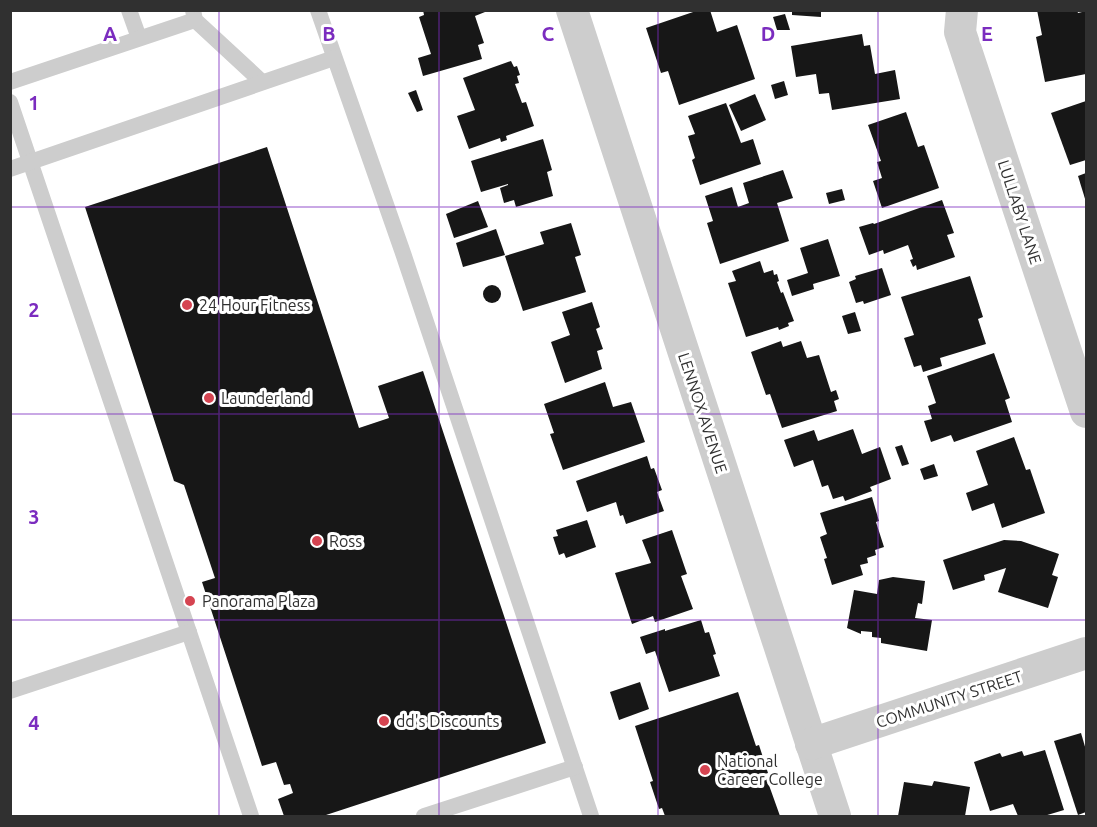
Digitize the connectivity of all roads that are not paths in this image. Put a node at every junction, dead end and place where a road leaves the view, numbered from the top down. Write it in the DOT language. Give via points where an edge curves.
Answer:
graph roads {
  1 [pos="129,10"];
  2 [pos="318,10"];
  3 [pos="572,10"];
  4 [pos="962,10"];
  5 [pos="194,15"];
  6 [pos="139,38"];
  7 [pos="334,58"];
  8 [pos="10,82"];
  9 [pos="262,82"];
  10 [pos="10,102"];
  11 [pos="31,162"];
  12 [pos="10,169"];
  13 [pos="1086,412"];
  14 [pos="189,632"];
  15 [pos="1086,653"];
  16 [pos="10,691"];
  17 [pos="811,744"];
  18 [pos="575,766"];
  19 [pos="251,816"];
  20 [pos="424,816"];
  21 [pos="591,816"];
  22 [pos="835,816"];
  1 -- 6 [label="lane"];
  2 -- 7 [label="lane"];
  3 -- 17 [label="street, LENNOX AVENUE"];
  4 -- 13 [label="street, LULLABY LANE" via="960,32"];
  5 -- 6 [label="lane"];
  5 -- 9 [label="lane"];
  6 -- 8 [label="lane"];
  7 -- 9 [label="lane"];
  7 -- 18 [label="lane"];
  9 -- 11 [label="lane"];
  10 -- 11 [label="lane"];
  11 -- 12 [label="lane"];
  11 -- 14 [label="lane"];
  14 -- 16 [label="lane"];
  14 -- 19 [label="lane"];
  15 -- 17 [label="street, COMMUNITY STREET"];
  17 -- 22 [label="street, LENNOX AVENUE"];
  18 -- 20 [label="lane"];
  18 -- 21 [label="lane"];
}
